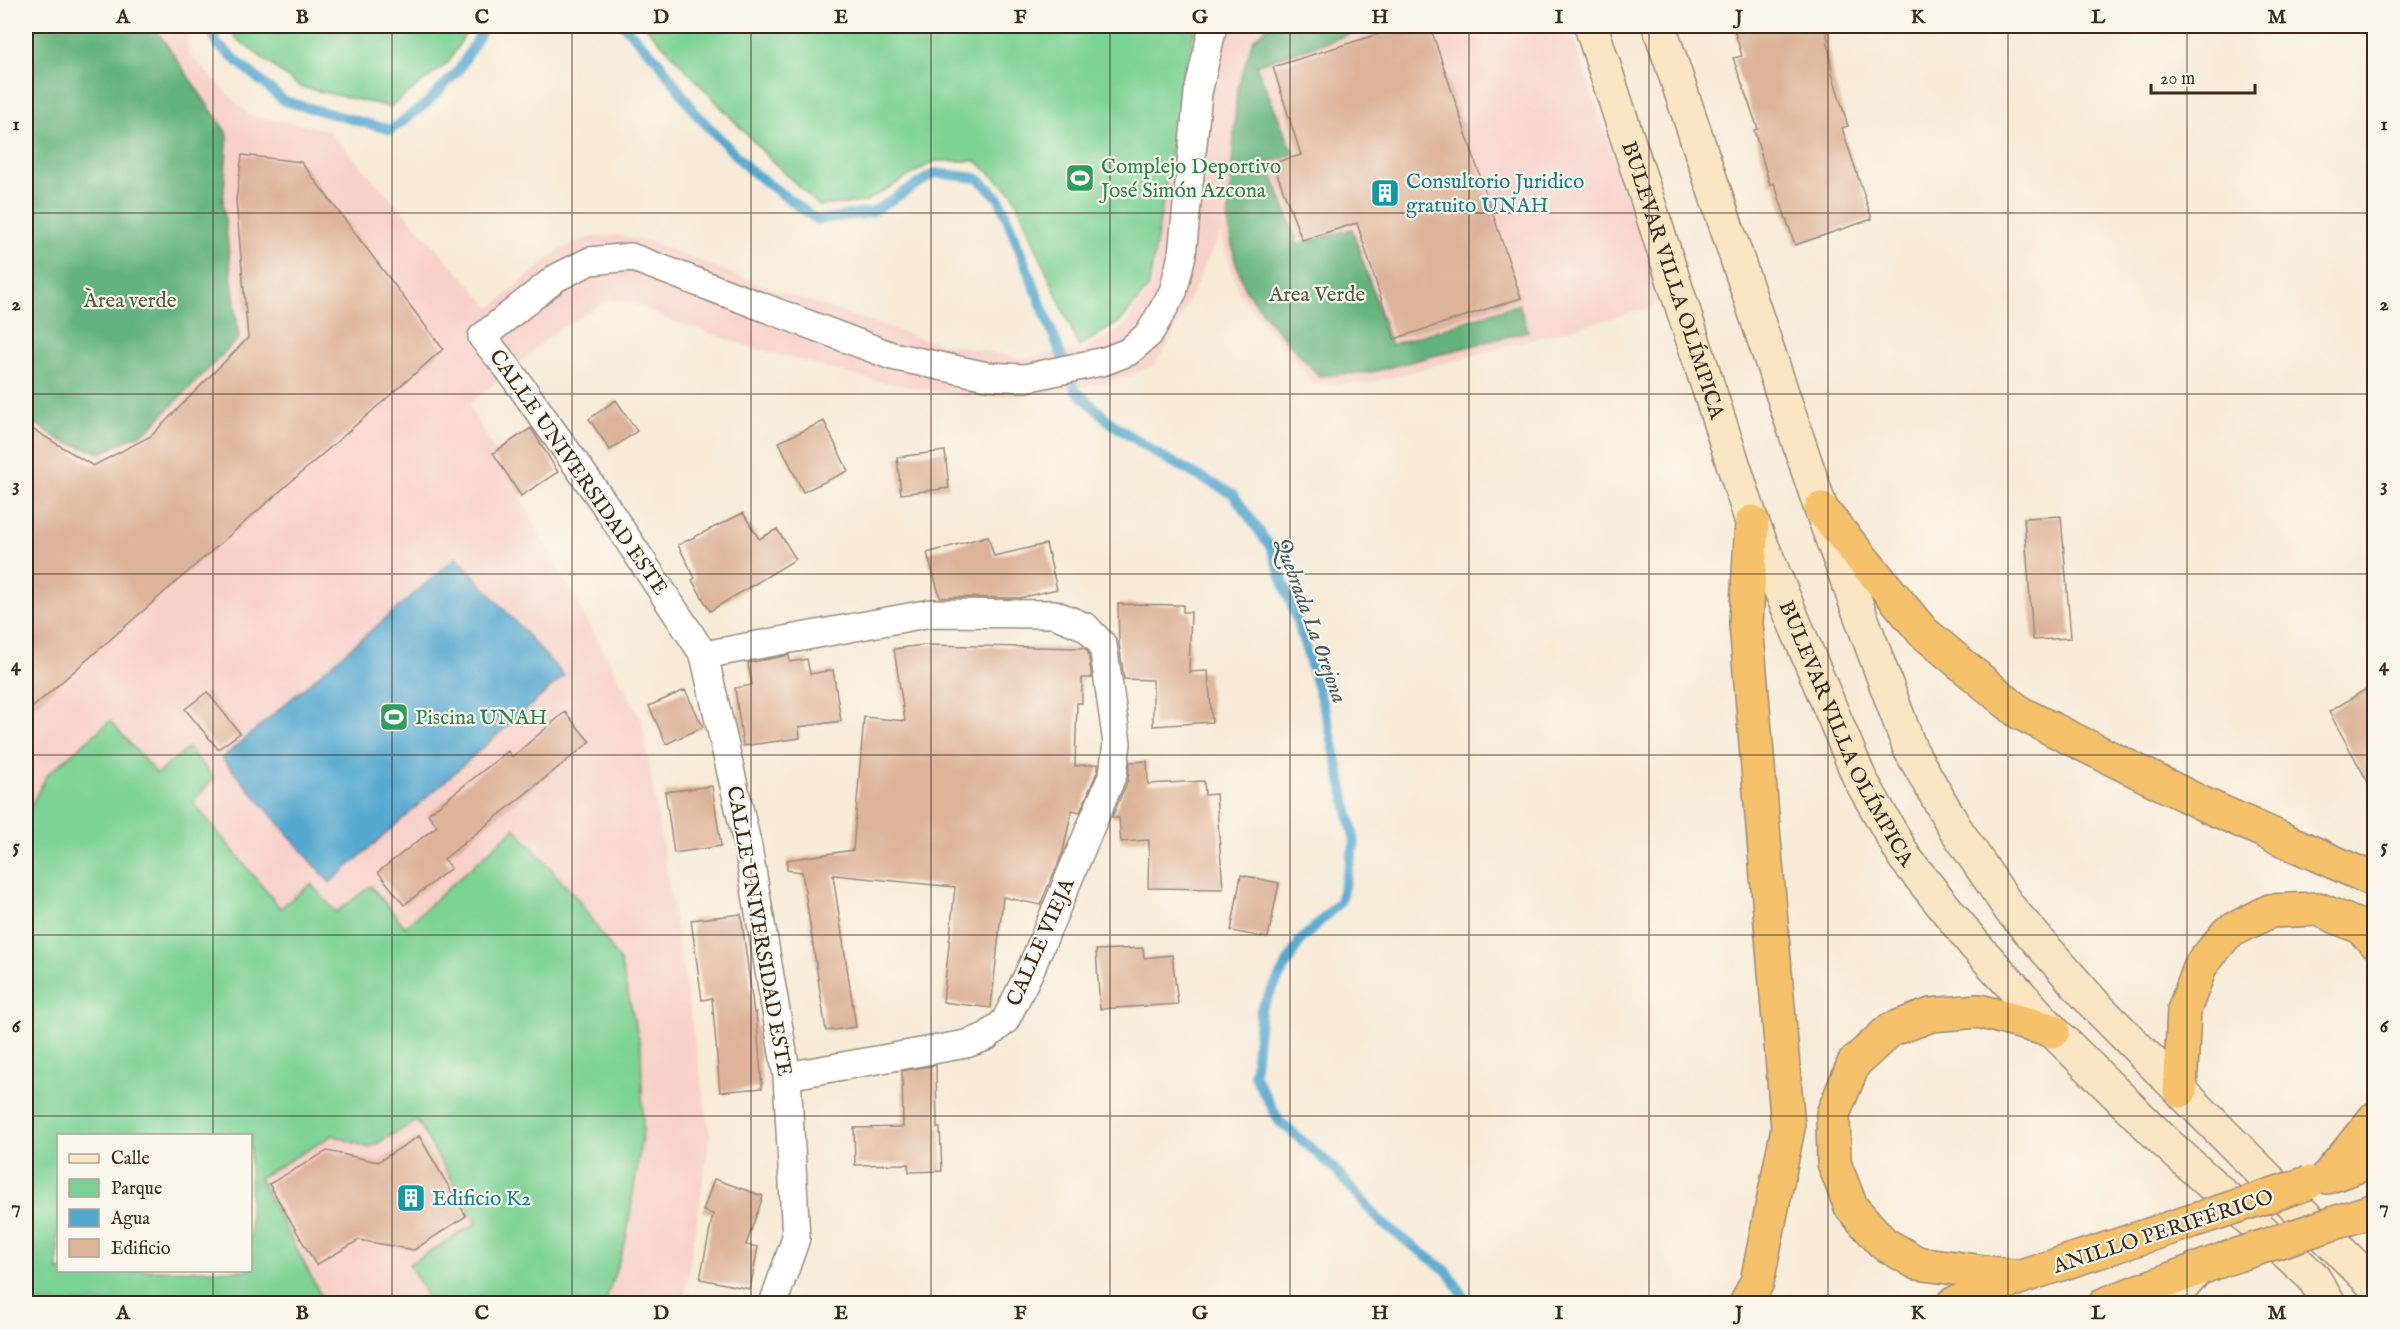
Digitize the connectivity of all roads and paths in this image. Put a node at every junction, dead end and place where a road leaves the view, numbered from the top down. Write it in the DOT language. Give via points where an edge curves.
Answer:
graph roads {
  1 [pos="1213,26"];
  2 [pos="1591,26"];
  3 [pos="1659,26"];
  4 [pos="1821,509"];
  5 [pos="1752,522"];
  6 [pos="704,655"];
  7 [pos="2374,880"];
  8 [pos="2374,941"];
  9 [pos="2053,1030"];
  10 [pos="787,1076"];
  11 [pos="2180,1091"];
  12 [pos="2374,1119"];
  13 [pos="2374,1160"];
  14 [pos="2318,1180"];
  15 [pos="2374,1209"];
  16 [pos="2209,1264"];
  17 [pos="2021,1277"];
  18 [pos="2374,1285"];
  19 [pos="773,1304"];
  20 [pos="1746,1304"];
  21 [pos="1953,1304"];
  22 [pos="2105,1304"];
  23 [pos="2168,1304"];
  24 [pos="2329,1304"];
  1 -- 6 [label="street, CALLE UNIVERSIDAD ESTE" via="1198,93 1182,255 1173,292 1149,334 1128,352 1105,362 1025,378 987,376 892,356 631,257 591,261 556,278 482,337 603,502"];
  2 -- 5 [label="main road, BULEVAR VILLA OLÍMPICA"];
  3 -- 4 [label="main road"];
  4 -- 7 [label="highway" via="1923,632 2020,713 2201,803"];
  4 -- 11 [label="main road" via="1910,749 1955,828 2010,909 2095,1005"];
  5 -- 9 [label="main road, BULEVAR VILLA OLÍMPICA" via="1860,779 1905,858 1974,944"];
  5 -- 20 [label="highway" via="1746,623 1788,1128 1757,1281"];
  6 -- 10 [label="street, CALLE UNIVERSIDAD ESTE" via="748,847"];
  6 -- 10 [label="street, CALLE VIEJA" via="931,613 1054,614 1086,627 1103,645 1117,743 1113,774 1005,1021 986,1037 966,1044"];
  8 -- 11 [label="highway" via="2360,927 2318,909 2270,911 2227,933 2201,964 2184,1010"];
  9 -- 17 [label="highway" via="1979,1011 1931,1015 1890,1030 1854,1063 1833,1114 1834,1163 1842,1185 1851,1207 1883,1244 1917,1263"];
  9 -- 24 [label="main road, BULEVAR VILLA OLÍMPICA" via="2164,1141 2313,1277"];
  10 -- 19 [label="street, CALLE UNIVERSIDAD ESTE" via="796,1238"];
  11 -- 18 [label="main road"];
  12 -- 14 [label="highway"];
  13 -- 14 [label="highway, ANILLO PERIFÉRICO"];
  14 -- 17 [label="highway, ANILLO PERIFÉRICO, bridge"];
  15 -- 16 [label="highway, bridge"];
  16 -- 22 [label="highway"];
  16 -- 23 [label="main road"];
  17 -- 21 [label="highway, ANILLO PERIFÉRICO"];
}
